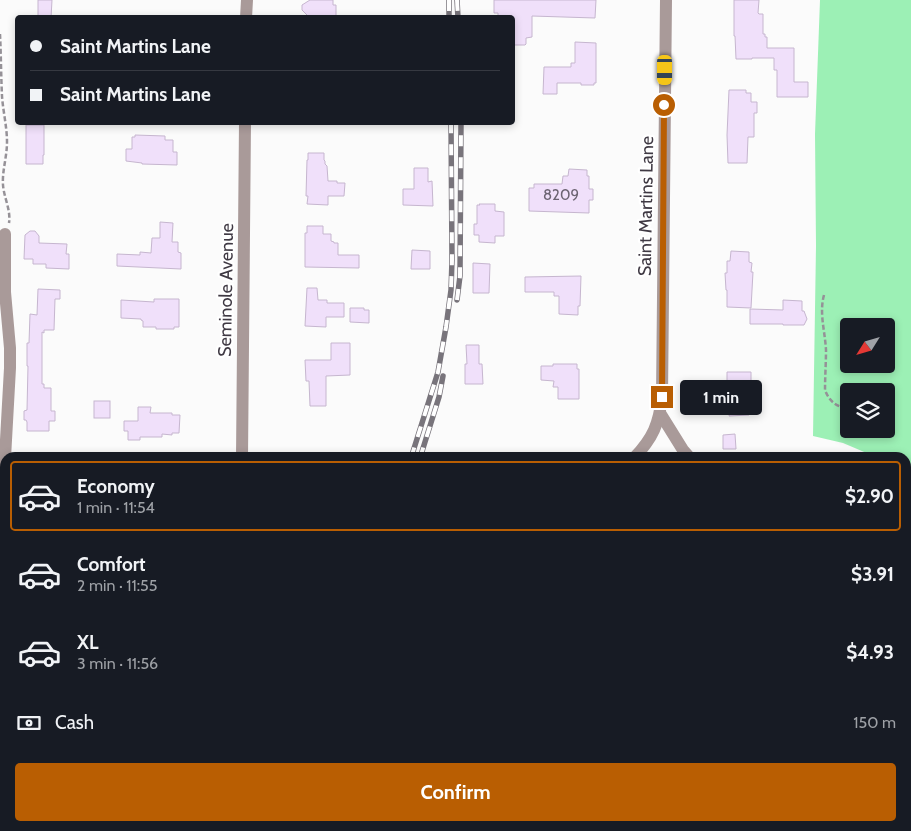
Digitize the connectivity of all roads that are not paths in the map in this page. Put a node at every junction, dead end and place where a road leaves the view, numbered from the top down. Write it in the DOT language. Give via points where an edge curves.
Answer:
graph roads {
  1 [pos="247,0"];
  2 [pos="666,0"];
  3 [pos="246,15"];
  4 [pos="245,125"];
  5 [pos="5,234"];
  6 [pos="660,412"];
  7 [pos="4,452"];
  8 [pos="242,452"];
  9 [pos="639,452"];
  10 [pos="685,452"];
  1 -- 3 [label="street"];
  2 -- 6 [label="street, Saint Martins Lane"];
  4 -- 8 [label="street, Seminole Avenue"];
  5 -- 7 [label="street" via="10,368"];
  6 -- 9 [label="street, Saint Martins Lane" via="653,433"];
  6 -- 10 [label="street"];
}
